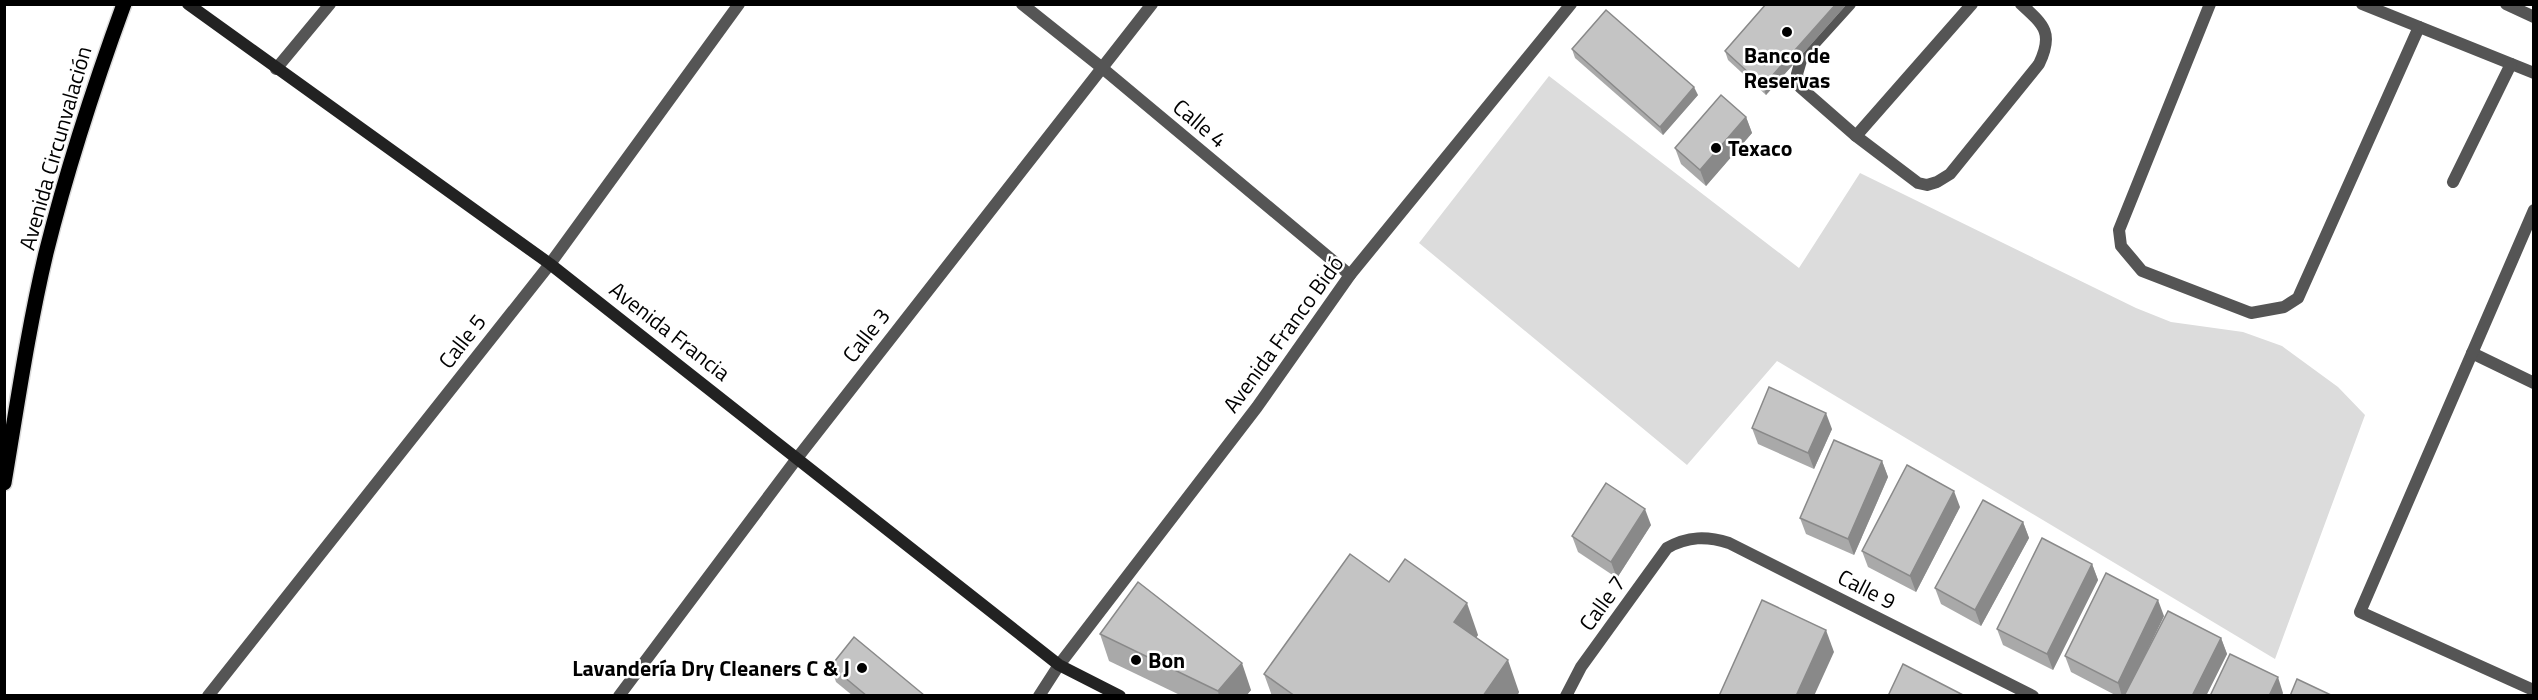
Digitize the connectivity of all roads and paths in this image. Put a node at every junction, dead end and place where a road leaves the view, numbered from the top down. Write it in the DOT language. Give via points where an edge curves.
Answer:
graph roads {
  1 [pos="124,4"];
  2 [pos="188,4"];
  3 [pos="330,4"];
  4 [pos="739,4"];
  5 [pos="1022,4"];
  6 [pos="1152,4"];
  7 [pos="1571,4"];
  8 [pos="1850,4"];
  9 [pos="1972,4"];
  10 [pos="2021,4"];
  11 [pos="2210,4"];
  12 [pos="2362,4"];
  13 [pos="2506,4"];
  14 [pos="2534,17"];
  15 [pos="2420,27"];
  16 [pos="2511,64"];
  17 [pos="1101,67"];
  18 [pos="276,69"];
  19 [pos="2534,72"];
  20 [pos="1856,136"];
  21 [pos="2453,182"];
  22 [pos="2534,210"];
  23 [pos="550,264"];
  24 [pos="1350,275"];
  25 [pos="2472,353"];
  26 [pos="2534,383"];
  27 [pos="798,457"];
  28 [pos="4,483"];
  29 [pos="1679,541"];
  30 [pos="1059,665"];
  31 [pos="2531,690"];
  32 [pos="208,696"];
  33 [pos="619,696"];
  34 [pos="1040,696"];
  35 [pos="1120,696"];
  36 [pos="1566,696"];
  37 [pos="2033,696"];
  1 -- 28 [label="main road, Avenida Circunvalación" via="72,154 46,255"];
  2 -- 18 [label="main road, Avenida Francia"];
  3 -- 18 [label="street"];
  4 -- 23 [label="street, Calle 5"];
  5 -- 17 [label="street, Calle 4"];
  6 -- 17 [label="street, Calle 3"];
  7 -- 24 [label="street, Avenida Franco Bidó"];
  8 -- 20 [label="street" via="1802,57 1797,74 1800,87"];
  9 -- 20 [label="street"];
  10 -- 20 [label="street" via="2041,22 2048,36 2039,64 1950,174 1927,185 1918,183"];
  11 -- 15 [label="street" via="2119,230 2121,246 2142,271 2251,313 2284,308 2298,298"];
  12 -- 15 [label="street"];
  13 -- 14 [label="street"];
  15 -- 16 [label="street"];
  16 -- 19 [label="street"];
  16 -- 21 [label="street"];
  17 -- 24 [label="street, Calle 4"];
  17 -- 27 [label="street, Calle 3"];
  18 -- 23 [label="main road, Avenida Francia"];
  22 -- 25 [label="street"];
  23 -- 27 [label="main road, Avenida Francia"];
  23 -- 32 [label="street, Calle 5"];
  24 -- 30 [label="street, Avenida Franco Bidó" via="1257,407"];
  25 -- 26 [label="street"];
  25 -- 31 [label="street" via="2360,612"];
  27 -- 30 [label="main road, Avenida Francia"];
  27 -- 33 [label="street, Calle 3"];
  29 -- 36 [label="street, Calle 7" via="1656,562 1581,667"];
  29 -- 37 [label="street, Calle 9" via="1708,536 1729,543"];
  30 -- 34 [label="street, Avenida Franco Bidó"];
  30 -- 35 [label="main road, Avenida Francia"];
}
